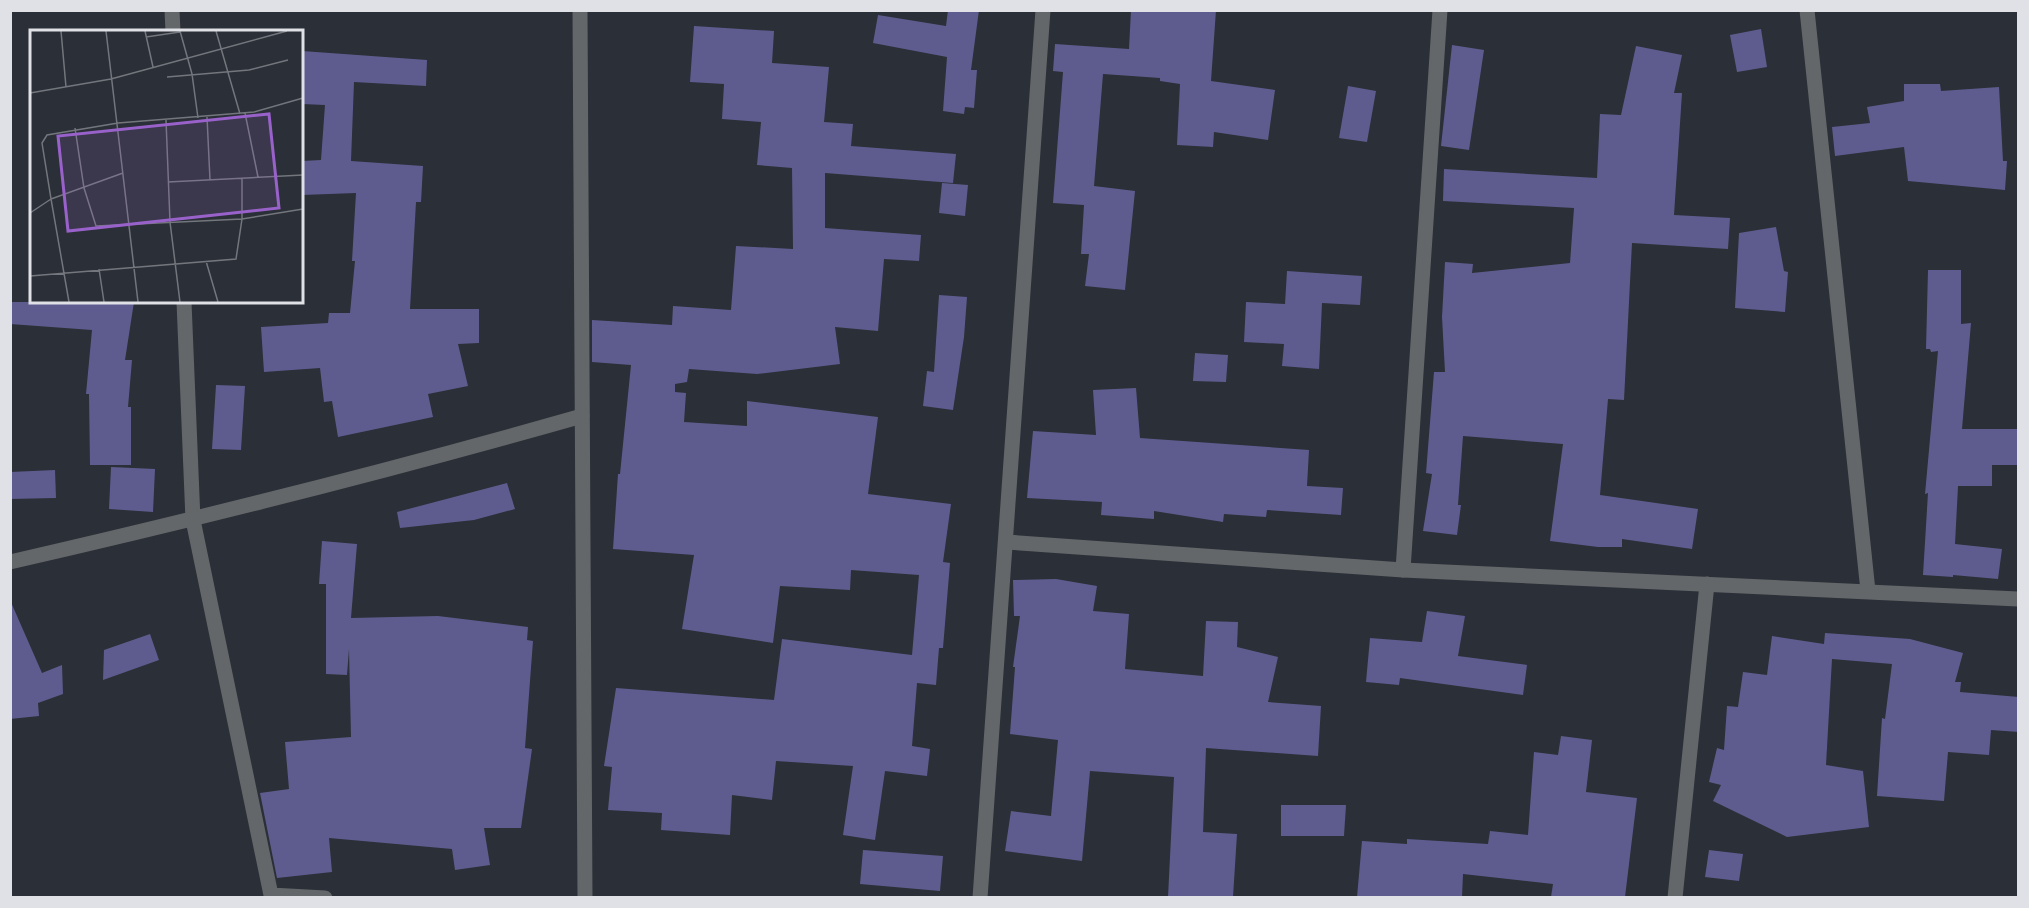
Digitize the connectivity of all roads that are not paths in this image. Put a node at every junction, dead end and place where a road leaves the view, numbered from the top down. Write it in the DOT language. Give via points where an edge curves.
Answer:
graph roads {
  1 [pos="172,10"];
  2 [pos="580,10"];
  3 [pos="1043,10"];
  4 [pos="1440,10"];
  5 [pos="1807,10"];
  6 [pos="173,30"];
  7 [pos="184,303"];
  8 [pos="582,416"];
  9 [pos="193,520"];
  10 [pos="1006,542"];
  11 [pos="10,562"];
  12 [pos="1403,570"];
  13 [pos="1707,584"];
  14 [pos="1868,591"];
  15 [pos="2019,599"];
  16 [pos="325,897"];
  17 [pos="585,897"];
  18 [pos="980,897"];
  19 [pos="1675,897"];
  1 -- 6 [label="street"];
  2 -- 8 [label="street"];
  3 -- 10 [label="street"];
  4 -- 12 [label="street"];
  5 -- 14 [label="street"];
  7 -- 9 [label="street"];
  8 -- 9 [label="street"];
  8 -- 17 [label="street"];
  9 -- 11 [label="street"];
  9 -- 16 [label="street" via="271,895"];
  10 -- 12 [label="street"];
  10 -- 18 [label="street"];
  12 -- 13 [label="street"];
  13 -- 14 [label="street"];
  13 -- 19 [label="street"];
  14 -- 15 [label="street"];
}
